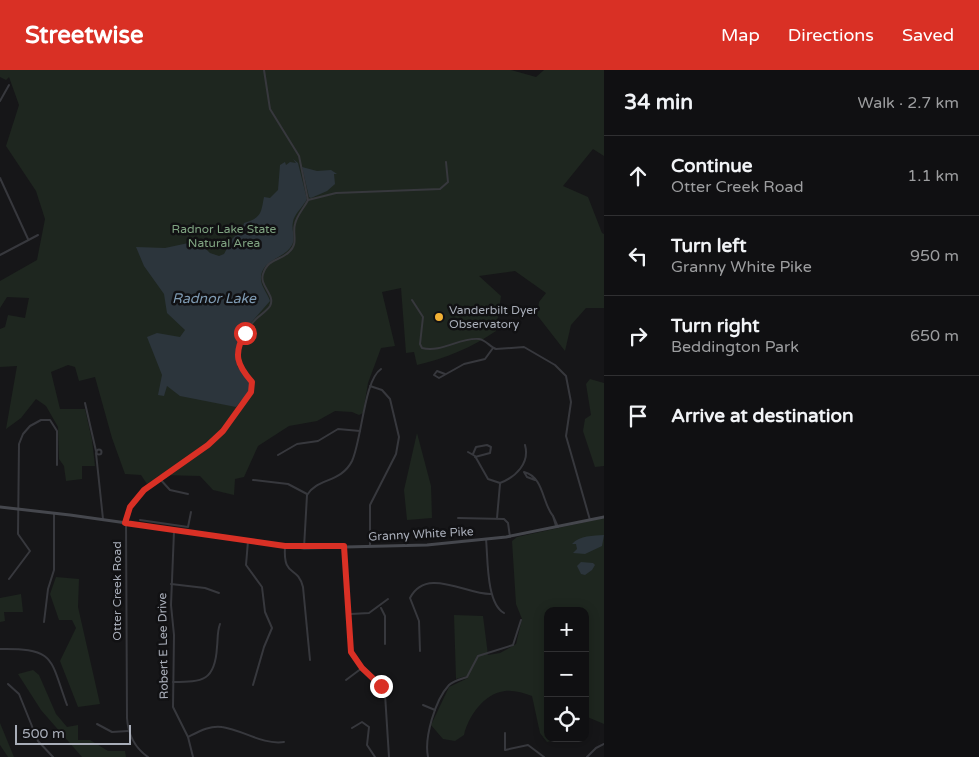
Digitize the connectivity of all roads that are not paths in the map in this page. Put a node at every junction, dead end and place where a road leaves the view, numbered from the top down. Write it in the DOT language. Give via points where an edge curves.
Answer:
graph roads {
  1 [pos="264,70"];
  2 [pos="9,85"];
  3 [pos="0,101"];
  4 [pos="446,162"];
  5 [pos="0,178"];
  6 [pos="308,200"];
  7 [pos="38,235"];
  8 [pos="28,239"];
  9 [pos="0,256"];
  10 [pos="412,300"];
  11 [pos="493,348"];
  12 [pos="381,369"];
  13 [pos="444,374"];
  14 [pos="370,386"];
  15 [pos="85,403"];
  16 [pos="360,431"];
  17 [pos="525,445"];
  18 [pos="468,452"];
  19 [pos="473,454"];
  20 [pos="278,455"];
  21 [pos="475,457"];
  22 [pos="57,465"];
  23 [pos="521,468"];
  24 [pos="524,472"];
  25 [pos="159,478"];
  26 [pos="254,480"];
  27 [pos="535,480"];
  28 [pos="500,483"];
  29 [pos="188,494"];
  30 [pos="307,494"];
  31 [pos="0,507"];
  32 [pos="19,509"];
  33 [pos="191,512"];
  34 [pos="54,513"];
  35 [pos="604,517"];
  36 [pos="458,518"];
  37 [pos="497,518"];
  38 [pos="103,519"];
  39 [pos="140,520"];
  40 [pos="590,520"];
  41 [pos="125,523"];
  42 [pos="160,523"];
  43 [pos="557,527"];
  44 [pos="159,528"];
  45 [pos="174,531"];
  46 [pos="510,537"];
  47 [pos="486,539"];
  48 [pos="248,541"];
  49 [pos="285,546"];
  50 [pos="344,546"];
  51 [pos="370,546"];
  52 [pos="304,548"];
  53 [pos="9,579"];
  54 [pos="171,584"];
  55 [pos="219,593"];
  56 [pos="491,594"];
  57 [pos="388,599"];
  58 [pos="381,607"];
  59 [pos="504,613"];
  60 [pos="350,614"];
  61 [pos="522,620"];
  62 [pos="44,622"];
  63 [pos="220,624"];
  64 [pos="386,644"];
  65 [pos="0,649"];
  66 [pos="420,652"];
  67 [pos="310,660"];
  68 [pos="362,668"];
  69 [pos="346,680"];
  70 [pos="173,682"];
  71 [pos="8,684"];
  72 [pos="253,685"];
  73 [pos="67,705"];
  74 [pos="423,705"];
  75 [pos="436,710"];
  76 [pos="97,724"];
  77 [pos="352,728"];
  78 [pos="128,731"];
  79 [pos="505,732"];
  80 [pos="188,737"];
  81 [pos="284,742"];
  82 [pos="604,744"];
  83 [pos="537,752"];
  84 [pos="53,757"];
  85 [pos="148,757"];
  86 [pos="193,757"];
  87 [pos="375,757"];
  88 [pos="389,757"];
  89 [pos="428,757"];
  90 [pos="536,757"];
  91 [pos="544,757"];
  92 [pos="588,757"];
  1 -- 6 [label="street" via="270,109 298,154"];
  2 -- 3 [label="street"];
  4 -- 6 [label="street" via="448,182 440,189 336,194"];
  5 -- 8 [label="street"];
  6 -- 25 [label="street, Otter Creek Road" via="294,225 296,238 292,247 288,253 272,261 263,274 263,284 271,298 270,306 247,329 240,342 238,363 252,382 252,391 217,437"];
  7 -- 8 [label="street"];
  8 -- 9 [label="street"];
  10 -- 11 [label="street" via="423,317 422,348 476,339"];
  11 -- 13 [label="street" via="485,359"];
  11 -- 40 [label="street" via="524,347 557,366 566,376 571,400 567,438"];
  12 -- 14 [label="street"];
  14 -- 16 [label="street"];
  14 -- 51 [label="street" via="382,390 390,398 399,436 396,454 370,505"];
  15 -- 38 [label="street" via="96,452"];
  16 -- 20 [label="street" via="338,429 318,441 297,444"];
  16 -- 30 [label="street" via="348,468 337,478 314,487"];
  17 -- 23 [label="street" via="526,458"];
  18 -- 19 [label="street"];
  19 -- 21 [label="street"];
  19 -- 21 [label="street" via="476,447 491,447 490,452"];
  21 -- 28 [label="street" via="489,480"];
  22 -- 32 [label="street" via="57,429 51,421 41,420 27,428 19,444"];
  23 -- 24 [label="street"];
  23 -- 28 [label="street"];
  24 -- 27 [label="street"];
  24 -- 27 [label="street" via="532,474"];
  25 -- 29 [label="street" via="171,491"];
  25 -- 41 [label="street, Otter Creek Road" via="137,496"];
  26 -- 30 [label="street" via="289,485"];
  27 -- 43 [label="street"];
  28 -- 37 [label="street"];
  30 -- 52 [label="street"];
  31 -- 32 [label="main road, Granny White Pike"];
  32 -- 34 [label="main road, Granny White Pike"];
  32 -- 53 [label="street" via="18,534 30,551"];
  33 -- 42 [label="street" via="188,527"];
  34 -- 38 [label="main road, Granny White Pike"];
  34 -- 62 [label="street" via="54,570"];
  35 -- 40 [label="main road, Granny White Pike"];
  36 -- 37 [label="street"];
  37 -- 46 [label="street" via="507,521"];
  38 -- 41 [label="main road, Granny White Pike"];
  39 -- 42 [label="street"];
  40 -- 43 [label="main road, Granny White Pike"];
  41 -- 44 [label="main road, Granny White Pike"];
  41 -- 78 [label="street, Otter Creek Road"];
  42 -- 44 [label="street"];
  43 -- 46 [label="main road, Granny White Pike"];
  44 -- 45 [label="main road, Granny White Pike"];
  45 -- 48 [label="main road, Granny White Pike"];
  45 -- 54 [label="street, Robert E Lee Drive"];
  46 -- 47 [label="main road, Granny White Pike"];
  47 -- 51 [label="main road, Granny White Pike"];
  47 -- 56 [label="street"];
  48 -- 49 [label="main road, Granny White Pike"];
  48 -- 72 [label="street" via="246,565 262,587 265,612 272,628"];
  49 -- 52 [label="main road, Granny White Pike"];
  49 -- 67 [label="street" via="284,562 301,579 303,587"];
  50 -- 51 [label="main road, Granny White Pike"];
  50 -- 52 [label="main road, Granny White Pike"];
  50 -- 60 [label="street"];
  54 -- 55 [label="street"];
  54 -- 70 [label="street, Robert E Lee Drive"];
  56 -- 59 [label="street"];
  56 -- 66 [label="street" via="431,582 413,592 410,598 419,621"];
  57 -- 58 [label="street"];
  58 -- 60 [label="street" via="369,613"];
  58 -- 64 [label="street" via="385,616"];
  60 -- 68 [label="street" via="349,645"];
  61 -- 75 [label="street" via="513,645 478,656 472,672 450,684"];
  63 -- 70 [label="street" via="213,669 207,678 196,682"];
  65 -- 73 [label="street" via="33,651 47,656 54,666"];
  68 -- 69 [label="street"];
  68 -- 88 [label="street" via="381,686 387,698"];
  70 -- 80 [label="street, Robert E Lee Drive" via="173,707"];
  71 -- 84 [label="street" via="19,694 38,741"];
  74 -- 75 [label="street"];
  75 -- 89 [label="street" via="428,731"];
  76 -- 78 [label="street" via="112,732"];
  77 -- 87 [label="street" via="362,722 369,727 367,745"];
  78 -- 85 [label="street"];
  79 -- 83 [label="street" via="505,750 528,745"];
  80 -- 81 [label="street" via="222,727 253,738"];
  80 -- 86 [label="street, Robert E Lee Drive"];
  82 -- 92 [label="street"];
  83 -- 90 [label="street"];
  83 -- 91 [label="street"];
}
